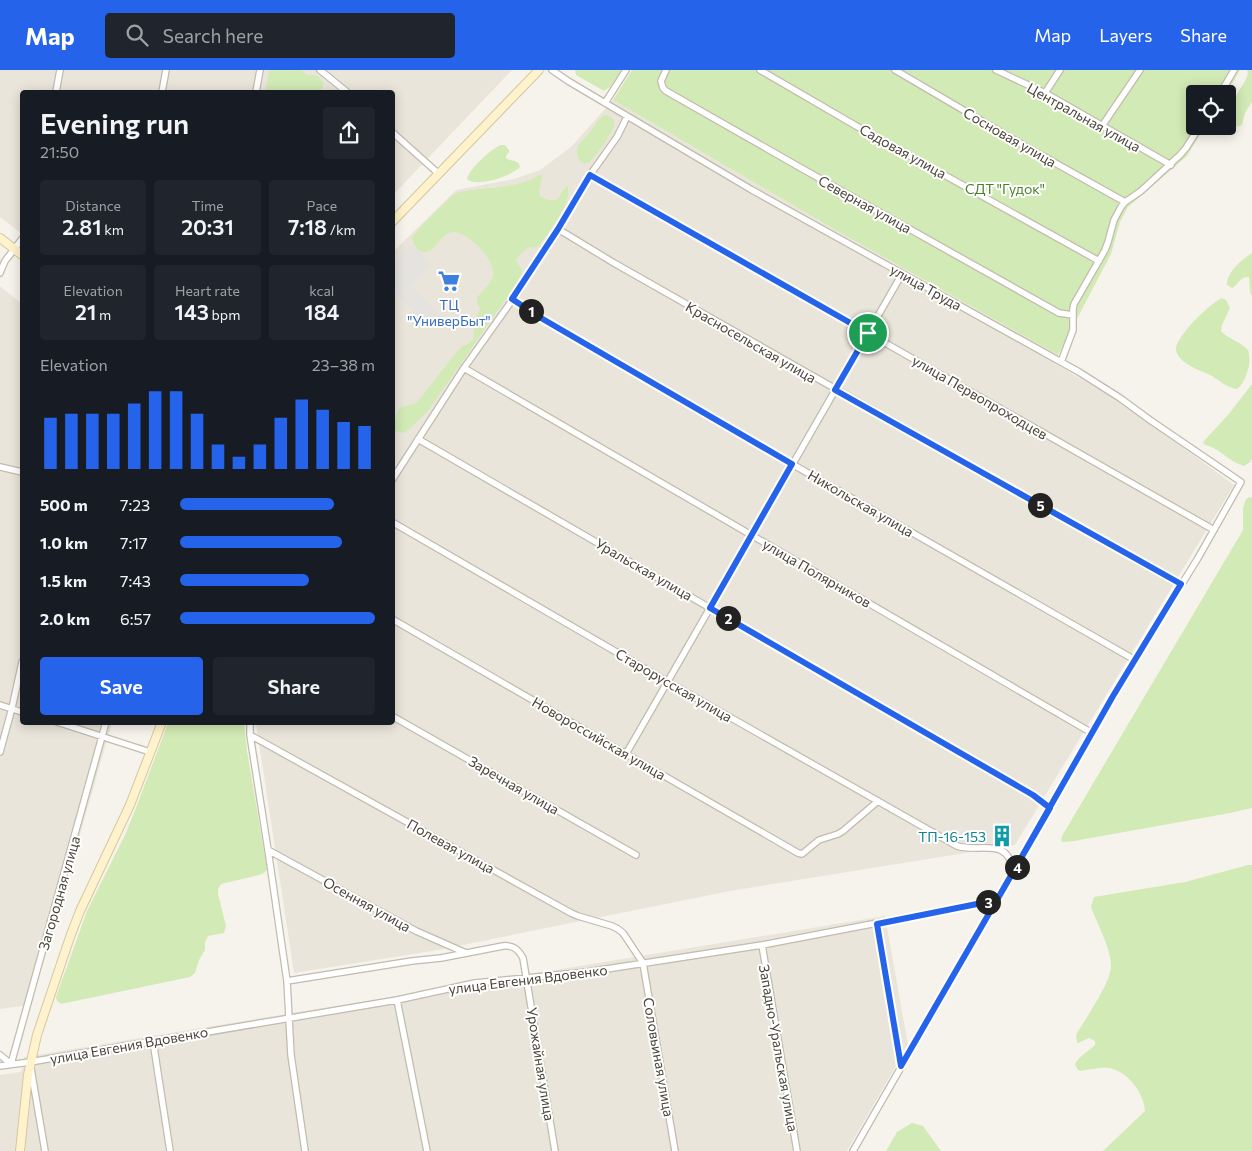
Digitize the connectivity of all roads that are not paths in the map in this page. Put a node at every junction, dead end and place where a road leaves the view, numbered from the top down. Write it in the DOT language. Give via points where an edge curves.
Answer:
graph roads {
  1 [pos="60,70"];
  2 [pos="166,70"];
  3 [pos="260,70"];
  4 [pos="320,70"];
  5 [pos="539,70"];
  6 [pos="552,70"];
  7 [pos="626,70"];
  8 [pos="666,70"];
  9 [pos="760,70"];
  10 [pos="895,70"];
  11 [pos="996,70"];
  12 [pos="1060,70"];
  13 [pos="1140,70"];
  14 [pos="1234,70"];
  15 [pos="1225,85"];
  16 [pos="56,90"];
  17 [pos="162,90"];
  18 [pos="256,90"];
  19 [pos="345,90"];
  20 [pos="1045,93"];
  21 [pos="605,103"];
  22 [pos="627,116"];
  23 [pos="1102,126"];
  24 [pos="395,135"];
  25 [pos="1194,135"];
  26 [pos="1170,165"];
  27 [pos="439,174"];
  28 [pos="590,175"];
  29 [pos="1125,202"];
  30 [pos="395,219"];
  31 [pos="558,229"];
  32 [pos="0,238"];
  33 [pos="20,242"];
  34 [pos="15,249"];
  35 [pos="20,253"];
  36 [pos="1099,260"];
  37 [pos="0,273"];
  38 [pos="902,274"];
  39 [pos="512,299"];
  40 [pos="1073,315"];
  41 [pos="868,333"];
  42 [pos="1061,362"];
  43 [pos="464,368"];
  44 [pos="835,390"];
  45 [pos="418,439"];
  46 [pos="792,464"];
  47 [pos="0,468"];
  48 [pos="20,472"];
  49 [pos="395,475"];
  50 [pos="395,524"];
  51 [pos="1214,530"];
  52 [pos="752,535"];
  53 [pos="1181,584"];
  54 [pos="710,608"];
  55 [pos="395,622"];
  56 [pos="1134,660"];
  57 [pos="20,671"];
  58 [pos="668,682"];
  59 [pos="0,705"];
  60 [pos="12,708"];
  61 [pos="20,711"];
  62 [pos="395,718"];
  63 [pos="66,725"];
  64 [pos="105,725"];
  65 [pos="161,725"];
  66 [pos="250,725"];
  67 [pos="1092,732"];
  68 [pos="250,735"];
  69 [pos="102,737"];
  70 [pos="0,752"];
  71 [pos="150,752"];
  72 [pos="626,754"];
  73 [pos="878,801"];
  74 [pos="1050,808"];
  75 [pos="268,850"];
  76 [pos="636,855"];
  77 [pos="1013,872"];
  78 [pos="997,900"];
  79 [pos="877,924"];
  80 [pos="762,945"];
  81 [pos="467,954"];
  82 [pos="644,964"];
  83 [pos="526,978"];
  84 [pos="287,981"];
  85 [pos="397,1000"];
  86 [pos="289,1019"];
  87 [pos="153,1041"];
  88 [pos="0,1055"];
  89 [pos="30,1062"];
  90 [pos="11,1064"];
  91 [pos="0,1066"];
  92 [pos="901,1066"];
  93 [pos="20,1151"];
  94 [pos="44,1151"];
  95 [pos="170,1151"];
  96 [pos="305,1151"];
  97 [pos="427,1151"];
  98 [pos="555,1151"];
  99 [pos="675,1151"];
  100 [pos="797,1151"];
  101 [pos="854,1151"];
  1 -- 16 [label="street"];
  2 -- 17 [label="street"];
  3 -- 18 [label="street"];
  4 -- 19 [label="street"];
  5 -- 27 [label="street"];
  6 -- 21 [label="street, улица Труда"];
  7 -- 21 [label="street"];
  8 -- 40 [label="street, Северная улица" via="661,81 666,91 1059,313"];
  9 -- 36 [label="street, Садовая улица"];
  10 -- 29 [label="street, Сосновая улица"];
  11 -- 20 [label="street, Центральная улица"];
  12 -- 20 [label="street"];
  13 -- 23 [label="street"];
  14 -- 15 [label="street"];
  20 -- 23 [label="street, Центральная улица"];
  21 -- 22 [label="street, улица Труда"];
  22 -- 28 [label="street" via="617,137"];
  22 -- 38 [label="street, улица Труда"];
  23 -- 26 [label="street, Центральная улица"];
  24 -- 27 [label="street"];
  25 -- 26 [label="street"];
  26 -- 29 [label="street"];
  27 -- 30 [label="street"];
  28 -- 31 [label="street"];
  28 -- 41 [label="street, улица Первопроходцев"];
  29 -- 36 [label="street" via="1117,212"];
  31 -- 39 [label="street"];
  31 -- 44 [label="street, Красносельская улица"];
  32 -- 34 [label="street"];
  33 -- 34 [label="street"];
  34 -- 35 [label="street"];
  34 -- 37 [label="street"];
  36 -- 40 [label="street" via="1076,300"];
  38 -- 41 [label="street"];
  38 -- 42 [label="street, улица Труда"];
  39 -- 43 [label="street"];
  39 -- 46 [label="street, Никольская улица"];
  40 -- 42 [label="street" via="1073,330"];
  41 -- 44 [label="street"];
  41 -- 51 [label="street, улица Первопроходцев"];
  42 -- 51 [label="street, улица Труда" via="1120,398 1241,482"];
  43 -- 45 [label="street"];
  43 -- 52 [label="street, улица Полярников"];
  44 -- 46 [label="street"];
  44 -- 53 [label="street, Красносельская улица"];
  45 -- 49 [label="street"];
  45 -- 54 [label="street, Уральская улица"];
  46 -- 52 [label="street"];
  46 -- 56 [label="street, Никольская улица"];
  47 -- 48 [label="street"];
  50 -- 58 [label="street, Старорусская улица"];
  51 -- 53 [label="street"];
  52 -- 54 [label="street"];
  52 -- 67 [label="street, улица Полярников"];
  53 -- 56 [label="street"];
  54 -- 58 [label="street"];
  54 -- 74 [label="street, Уральская улица" via="1033,795"];
  55 -- 72 [label="street, Новороссийская улица"];
  56 -- 67 [label="street"];
  57 -- 60 [label="street"];
  58 -- 72 [label="street"];
  58 -- 73 [label="street, Старорусская улица"];
  59 -- 60 [label="street"];
  60 -- 61 [label="street"];
  60 -- 70 [label="street"];
  62 -- 76 [label="street, Заречная улица"];
  63 -- 69 [label="street"];
  64 -- 69 [label="street, Загородная улица"];
  65 -- 71 [label="street"];
  66 -- 68 [label="street"];
  67 -- 74 [label="street"];
  68 -- 75 [label="street"];
  68 -- 82 [label="street, Полевая улица" via="571,913 618,929"];
  69 -- 71 [label="street"];
  69 -- 90 [label="street, Загородная улица"];
  71 -- 89 [label="street" via="130,805 77,919 36,1035"];
  72 -- 73 [label="street, Новороссийская улица" via="802,854 819,840 843,831"];
  73 -- 77 [label="street, Старорусская улица" via="957,846 1005,852"];
  74 -- 77 [label="street"];
  75 -- 81 [label="street, Осенняя улица" via="416,931"];
  75 -- 84 [label="street"];
  77 -- 78 [label="street"];
  78 -- 79 [label="street, улица Евгения Вдовенко"];
  78 -- 92 [label="street"];
  79 -- 80 [label="street, улица Евгения Вдовенко"];
  79 -- 92 [label="street"];
  80 -- 82 [label="street, улица Евгения Вдовенко"];
  80 -- 100 [label="street, Западно-Уральская улица"];
  81 -- 83 [label="street, Урожайная улица" via="503,946 515,948 523,958"];
  81 -- 84 [label="street"];
  82 -- 83 [label="street, улица Евгения Вдовенко"];
  82 -- 99 [label="street, Соловьиная улица"];
  83 -- 85 [label="street, улица Евгения Вдовенко" via="475,983"];
  83 -- 98 [label="street, Урожайная улица"];
  84 -- 86 [label="street"];
  85 -- 86 [label="street, улица Евгения Вдовенко"];
  85 -- 97 [label="street"];
  86 -- 87 [label="street, улица Евгения Вдовенко"];
  86 -- 96 [label="street"];
  87 -- 89 [label="street, улица Евгения Вдовенко"];
  87 -- 95 [label="street"];
  88 -- 90 [label="street"];
  89 -- 90 [label="street, улица Евгения Вдовенко"];
  89 -- 93 [label="street"];
  89 -- 94 [label="street"];
  90 -- 91 [label="street, улица Евгения Вдовенко"];
  92 -- 101 [label="street"];
}
